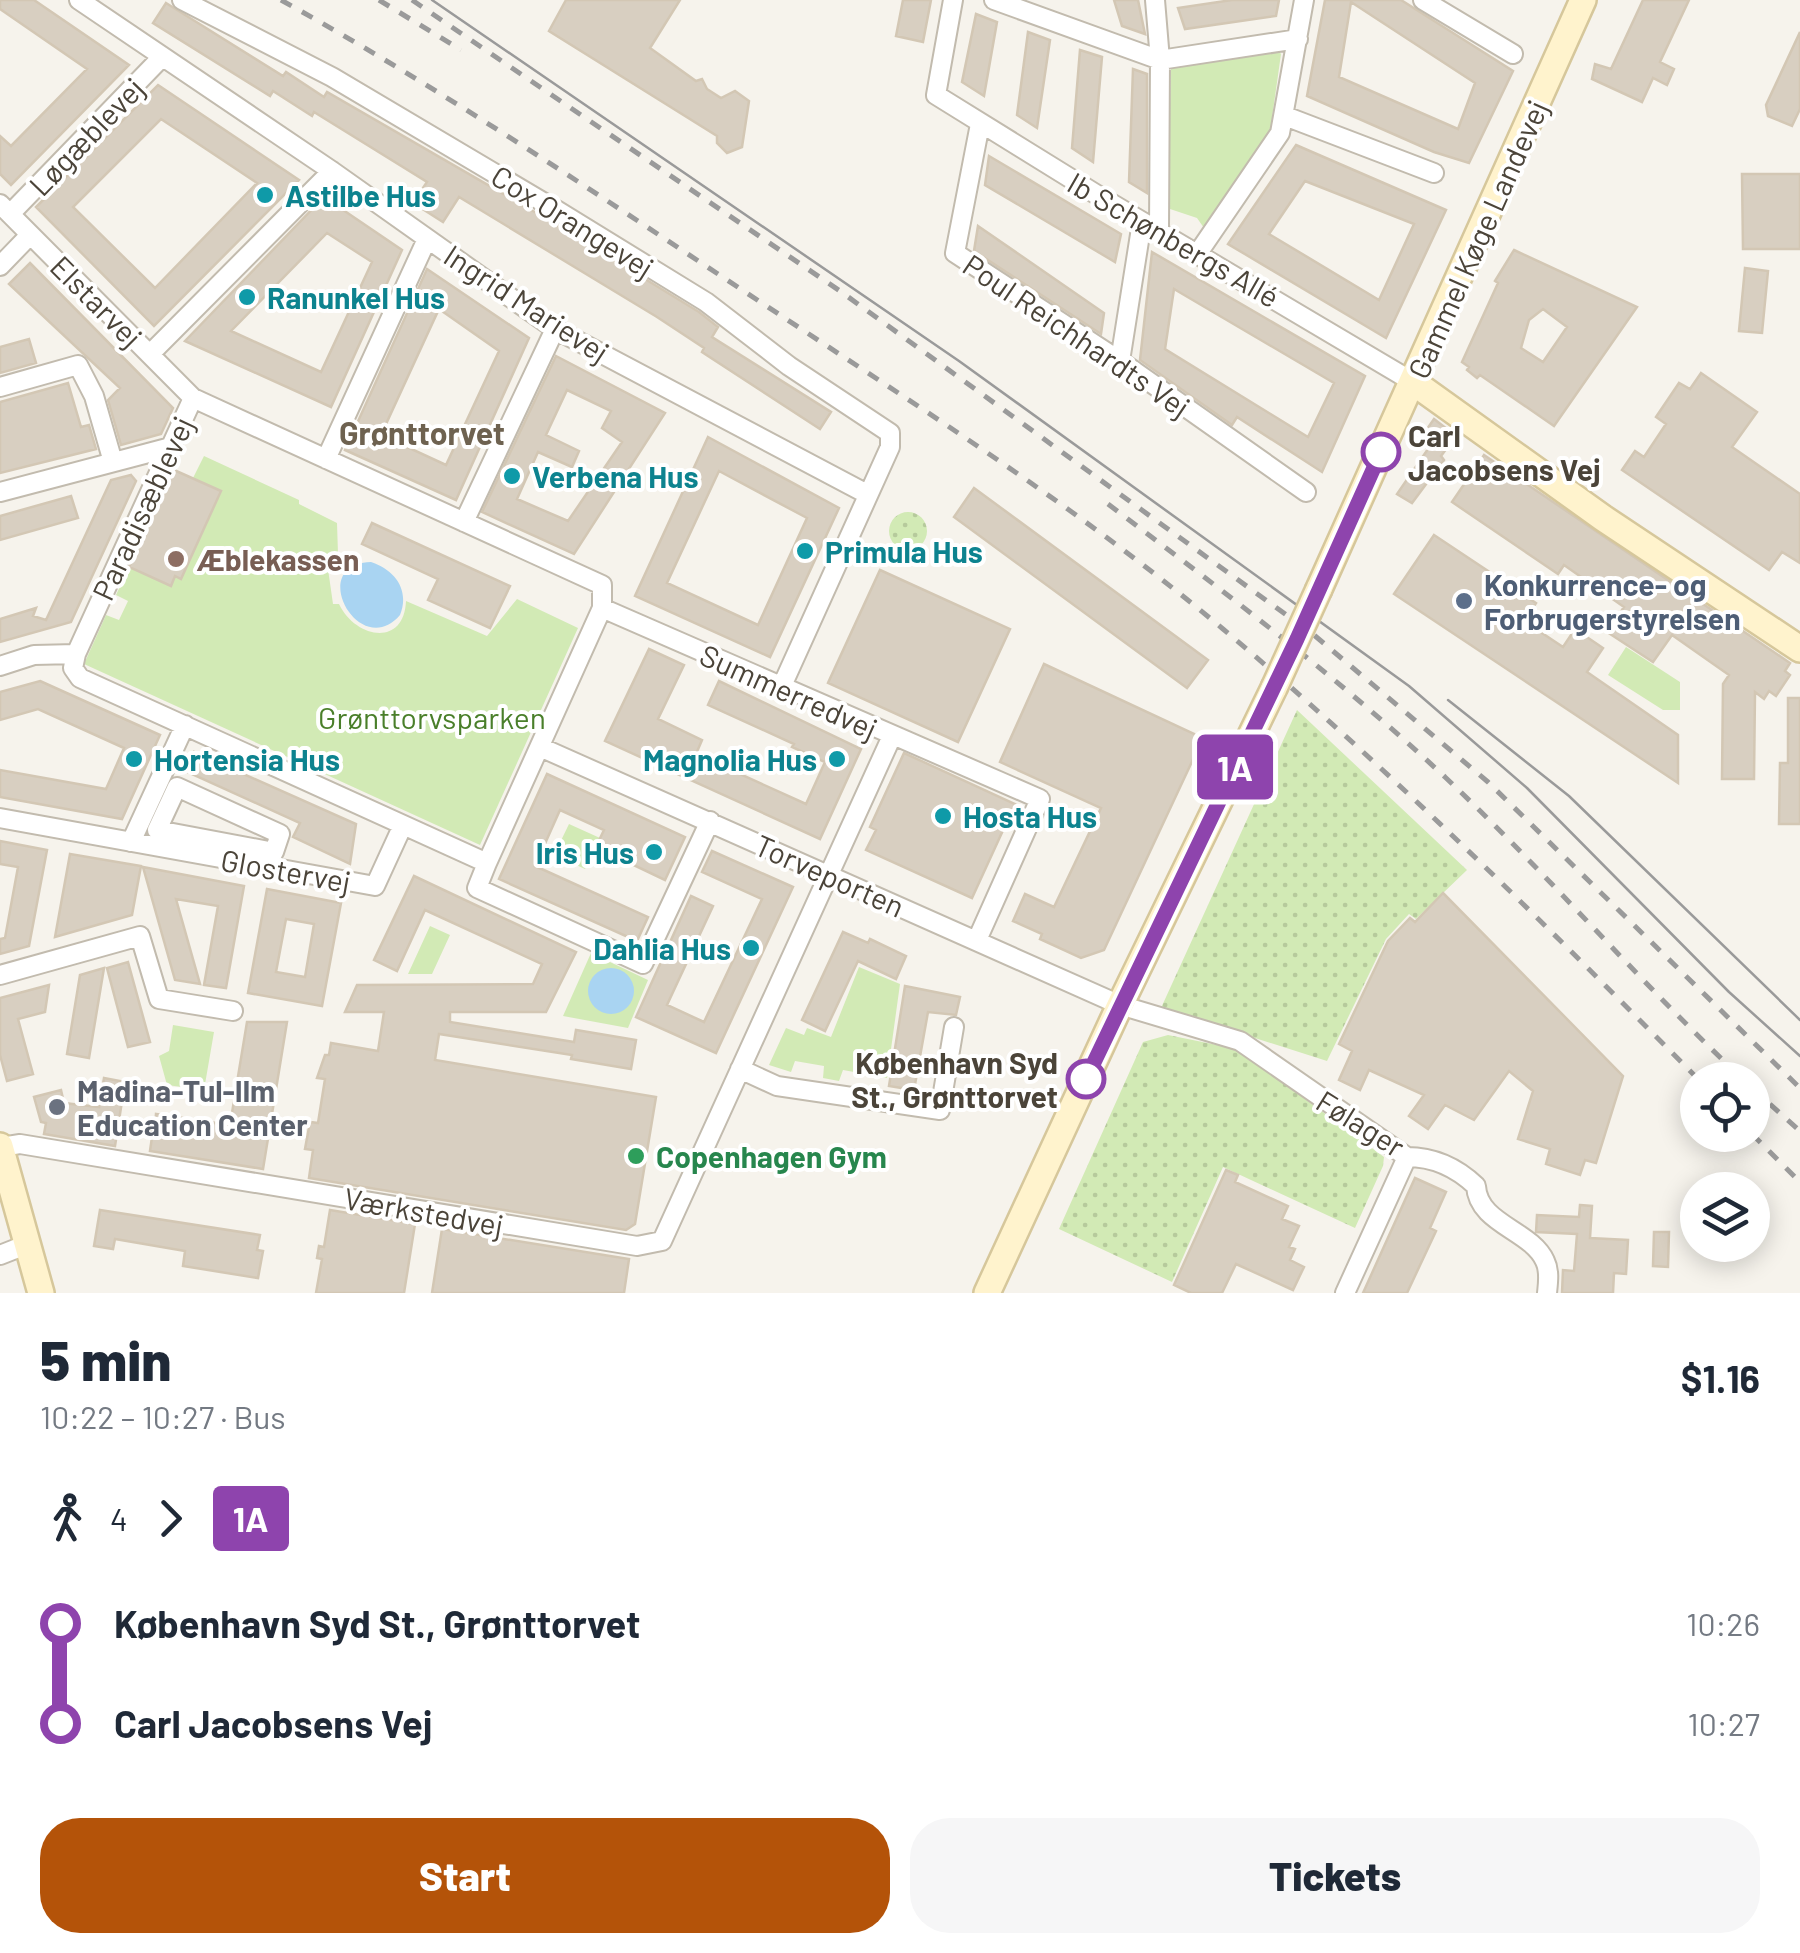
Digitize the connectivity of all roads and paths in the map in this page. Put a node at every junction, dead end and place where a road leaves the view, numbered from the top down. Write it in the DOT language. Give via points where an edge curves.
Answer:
graph roads {
  1 [pos="79,0"];
  2 [pos="182,0"];
  3 [pos="954,0"];
  4 [pos="994,0"];
  5 [pos="1155,0"];
  6 [pos="1304,0"];
  7 [pos="1423,0"];
  8 [pos="1583,0"];
  9 [pos="102,6"];
  10 [pos="1298,40"];
  11 [pos="1513,54"];
  12 [pos="161,58"];
  13 [pos="1160,60"];
  14 [pos="1285,116"];
  15 [pos="980,124"];
  16 [pos="332,172"];
  17 [pos="1434,173"];
  18 [pos="5,209"];
  19 [pos="1150,225"];
  20 [pos="30,234"];
  21 [pos="427,239"];
  22 [pos="1198,253"];
  23 [pos="0,266"];
  24 [pos="556,329"];
  25 [pos="150,354"];
  26 [pos="1120,361"];
  27 [pos="1413,382"];
  28 [pos="0,387"];
  29 [pos="193,398"];
  30 [pos="171,447"];
  31 [pos="326,458"];
  32 [pos="113,462"];
  33 [pos="0,492"];
  34 [pos="1306,492"];
  35 [pos="867,494"];
  36 [pos="464,522"];
  37 [pos="602,608"];
  38 [pos="1800,649"];
  39 [pos="76,654"];
  40 [pos="0,666"];
  41 [pos="781,688"];
  42 [pos="185,725"];
  43 [pos="892,736"];
  44 [pos="540,747"];
  45 [pos="177,787"];
  46 [pos="0,818"];
  47 [pos="710,820"];
  48 [pos="403,824"];
  49 [pos="131,842"];
  50 [pos="487,863"];
  51 [pos="830,874"];
  52 [pos="976,940"];
  53 [pos="0,974"];
  54 [pos="1120,1005"];
  55 [pos="233,1011"];
  56 [pos="954,1027"];
  57 [pos="740,1070"];
  58 [pos="0,1147"];
  59 [pos="1407,1156"];
  60 [pos="28,1244"];
  61 [pos="0,1255"];
  62 [pos="40,1293"];
  63 [pos="988,1293"];
  64 [pos="1345,1293"];
  65 [pos="1547,1293"];
  1 -- 9 [label="street, Ingrid Marievej"];
  2 -- 35 [label="street, Cox Orangevej" via="332,77 543,202 706,302 874,420 890,433 890,447"];
  3 -- 15 [label="street, Ib Schønbergs Allé" via="936,95"];
  4 -- 13 [label="street"];
  5 -- 13 [label="street"];
  6 -- 10 [label="street"];
  7 -- 11 [label="street"];
  8 -- 27 [label="street, Gammel Køge Landevej"];
  9 -- 12 [label="street, Ingrid Marievej"];
  10 -- 13 [label="street"];
  10 -- 14 [label="street"];
  12 -- 16 [label="street, Ingrid Marievej"];
  12 -- 18 [label="street, Løgæblevej"];
  13 -- 19 [label="street"];
  14 -- 17 [label="street"];
  14 -- 22 [label="street" via="1262,162"];
  15 -- 19 [label="street, Ib Schønbergs Allé"];
  15 -- 26 [label="street, Poul Reichhardts Vej" via="955,253"];
  16 -- 21 [label="street, Ingrid Marievej"];
  16 -- 25 [label="street"];
  18 -- 20 [label="street, Elstarvej"];
  19 -- 22 [label="street, Ib Schønbergs Allé"];
  19 -- 26 [label="street"];
  20 -- 23 [label="street"];
  20 -- 25 [label="street, Elstarvej"];
  21 -- 24 [label="street, Ingrid Marievej"];
  21 -- 31 [label="street"];
  22 -- 27 [label="street, Ib Schønbergs Allé"];
  24 -- 35 [label="street, Ingrid Marievej"];
  24 -- 36 [label="street"];
  25 -- 29 [label="street, Elstarvej"];
  26 -- 34 [label="street, Poul Reichhardts Vej"];
  27 -- 38 [label="street"];
  27 -- 54 [label="street, Gammel Køge Landevej, bridge"];
  28 -- 32 [label="street" via="78,365"];
  29 -- 30 [label="street, Paradisæblevej"];
  29 -- 31 [label="street, Paradisæblevej"];
  30 -- 32 [label="street"];
  30 -- 39 [label="street, Paradisæblevej"];
  31 -- 36 [label="street, Paradisæblevej"];
  32 -- 33 [label="street"];
  35 -- 41 [label="street"];
  36 -- 37 [label="street, Paradisæblevej" via="602,585"];
  37 -- 41 [label="street, Summerredvej"];
  37 -- 44 [label="street"];
  39 -- 40 [label="street"];
  39 -- 42 [label="street" via="80,678"];
  41 -- 43 [label="street, Summerredvej"];
  42 -- 48 [label="street"];
  42 -- 49 [label="street"];
  43 -- 51 [label="street, Summerredvej"];
  43 -- 52 [label="street" via="1040,799"];
  44 -- 47 [label="street, Torveporten"];
  44 -- 50 [label="street"];
  45 -- 45 [label="street" via="157,830 274,852 280,834"];
  46 -- 49 [label="street, Glostervej"];
  47 -- 50 [label="street" via="643,964 477,888"];
  47 -- 51 [label="street, Torveporten"];
  48 -- 49 [label="street, Glostervej" via="375,886"];
  48 -- 50 [label="street"];
  51 -- 52 [label="street, Torveporten"];
  51 -- 57 [label="street, Værkstedvej"];
  52 -- 54 [label="street, Torveporten"];
  53 -- 55 [label="street" via="140,936 159,999"];
  54 -- 59 [label="street, Følager" via="1240,1041"];
  54 -- 63 [label="street, Gammel Køge Landevej"];
  56 -- 57 [label="street" via="940,1110 777,1086"];
  57 -- 58 [label="street, Værkstedvej" via="662,1242 638,1246 20,1144"];
  58 -- 60 [label="street"];
  59 -- 64 [label="street"];
  59 -- 65 [label="street, Følager" via="1430,1157 1476,1186 1492,1216 1539,1251"];
  60 -- 61 [label="street"];
  60 -- 62 [label="street"];
}
